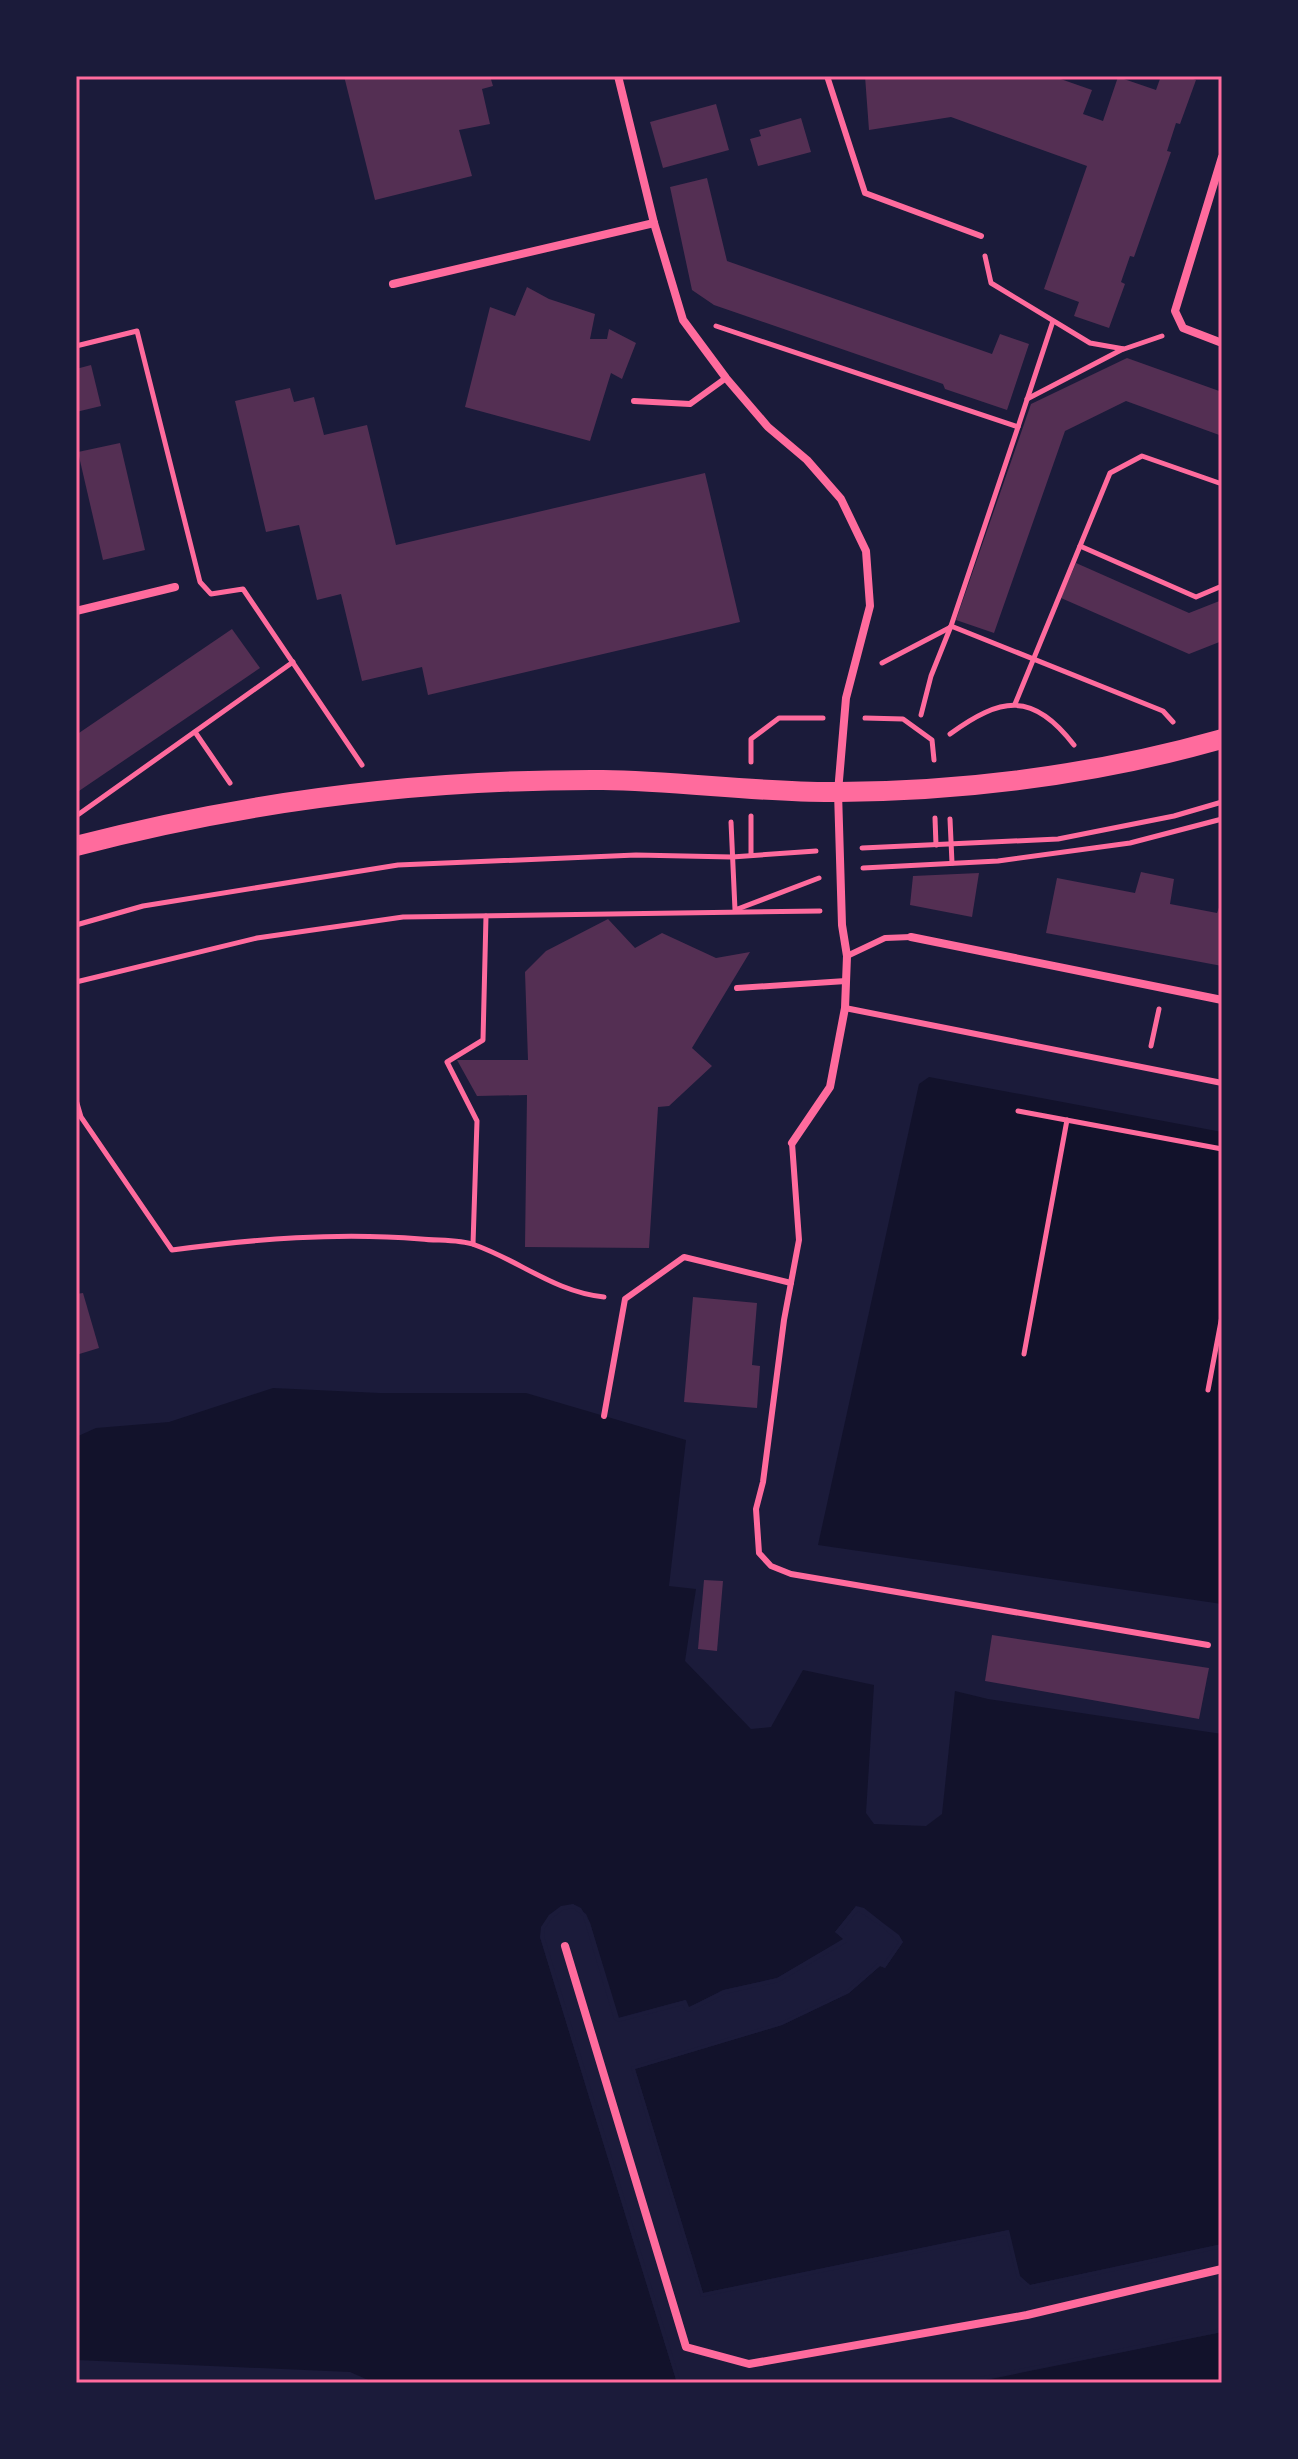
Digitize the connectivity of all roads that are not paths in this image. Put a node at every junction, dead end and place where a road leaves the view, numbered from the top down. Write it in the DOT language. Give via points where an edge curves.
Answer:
graph roads {
  1 [pos="618,76"];
  2 [pos="827,76"];
  3 [pos="1222,157"];
  4 [pos="654,223"];
  5 [pos="981,236"];
  6 [pos="393,284"];
  7 [pos="1222,343"];
  8 [pos="726,378"];
  9 [pos="634,401"];
  10 [pos="175,587"];
  11 [pos="76,611"];
  12 [pos="1222,739"];
  13 [pos="838,792"];
  14 [pos="76,846"];
  15 [pos="911,937"];
  16 [pos="847,956"];
  17 [pos="846,981"];
  18 [pos="737,988"];
  19 [pos="1222,1000"];
  20 [pos="845,1008"];
  21 [pos="1222,1083"];
  22 [pos="792,1143"];
  23 [pos="791,1283"];
  24 [pos="604,1416"];
  25 [pos="1208,1645"];
  26 [pos="565,1946"];
  27 [pos="1222,2269"];
  1 -- 4 [label="street"];
  2 -- 5 [label="lane" via="865,193"];
  3 -- 7 [label="street" via="1175,311 1183,328"];
  4 -- 6 [label="street"];
  4 -- 8 [label="street" via="683,320"];
  8 -- 9 [label="lane" via="690,404"];
  8 -- 13 [label="street" via="841,499 866,551 870,606 846,698"];
  10 -- 11 [label="street"];
  12 -- 13 [label="main road" via="976,787"];
  13 -- 14 [label="main road" via="603,780 380,790 246,807"];
  13 -- 16 [label="street"];
  15 -- 16 [label="lane" via="885,938"];
  15 -- 19 [label="street"];
  16 -- 17 [label="street"];
  17 -- 18 [label="lane"];
  17 -- 20 [label="street"];
  20 -- 21 [label="lane"];
  20 -- 22 [label="street" via="830,1087"];
  22 -- 23 [label="lane" via="799,1240"];
  23 -- 24 [label="lane" via="684,1257 625,1299"];
  23 -- 25 [label="lane" via="756,1509 759,1553 771,1566 791,1574"];
  26 -- 27 [label="street" via="686,2347 749,2364 1027,2315"];
}
